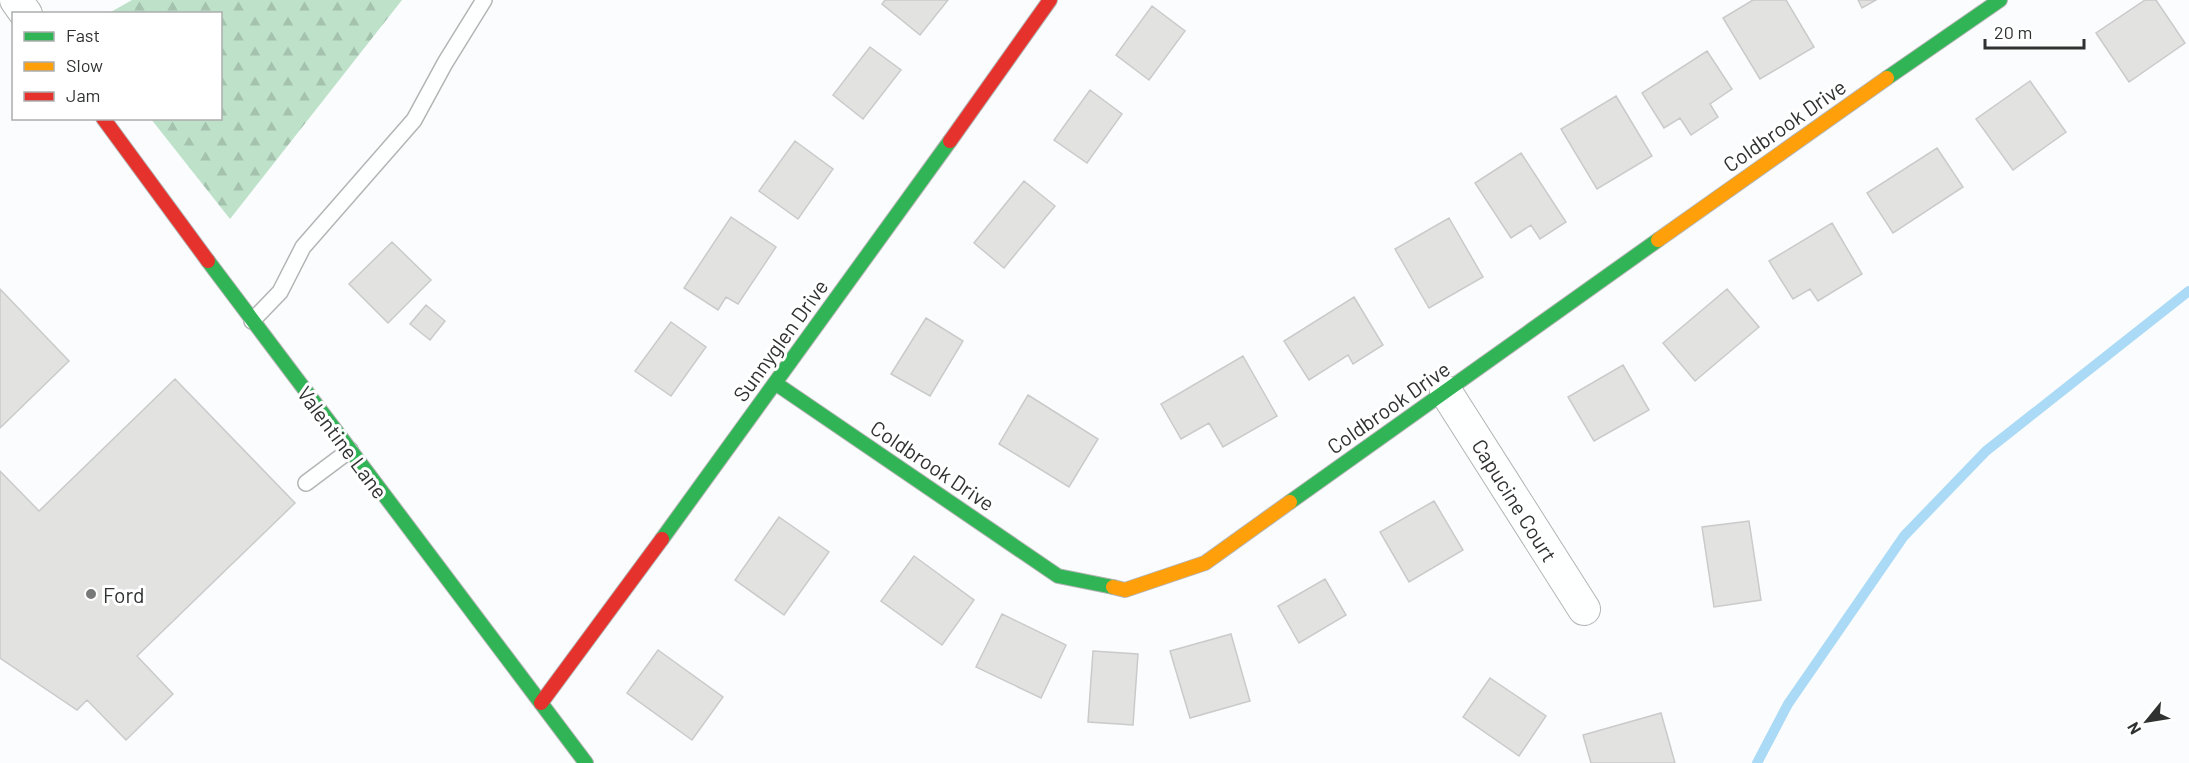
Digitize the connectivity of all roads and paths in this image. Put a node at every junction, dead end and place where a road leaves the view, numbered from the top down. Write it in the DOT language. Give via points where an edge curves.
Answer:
graph roads {
  1 [pos="484,0"];
  2 [pos="1050,0"];
  3 [pos="2001,0"];
  4 [pos="104,120"];
  5 [pos="252,321"];
  6 [pos="775,383"];
  7 [pos="1446,392"];
  8 [pos="350,450"];
  9 [pos="306,483"];
  10 [pos="1584,609"];
  11 [pos="541,703"];
  12 [pos="586,763"];
  1 -- 5 [label="lane" via="414,120 310,239 280,292"];
  2 -- 6 [label="street, Sunnyglen Drive"];
  3 -- 7 [label="street, Coldbrook Drive" via="1806,134"];
  4 -- 5 [label="street, Valentine Lane"];
  5 -- 8 [label="street, Valentine Lane"];
  6 -- 7 [label="street, Coldbrook Drive" via="1058,576 1125,590 1205,563"];
  6 -- 11 [label="street, Sunnyglen Drive"];
  7 -- 10 [label="street, Capucine Court"];
  8 -- 9 [label="lane"];
  8 -- 11 [label="street, Valentine Lane"];
  11 -- 12 [label="street, Valentine Lane"];
}
